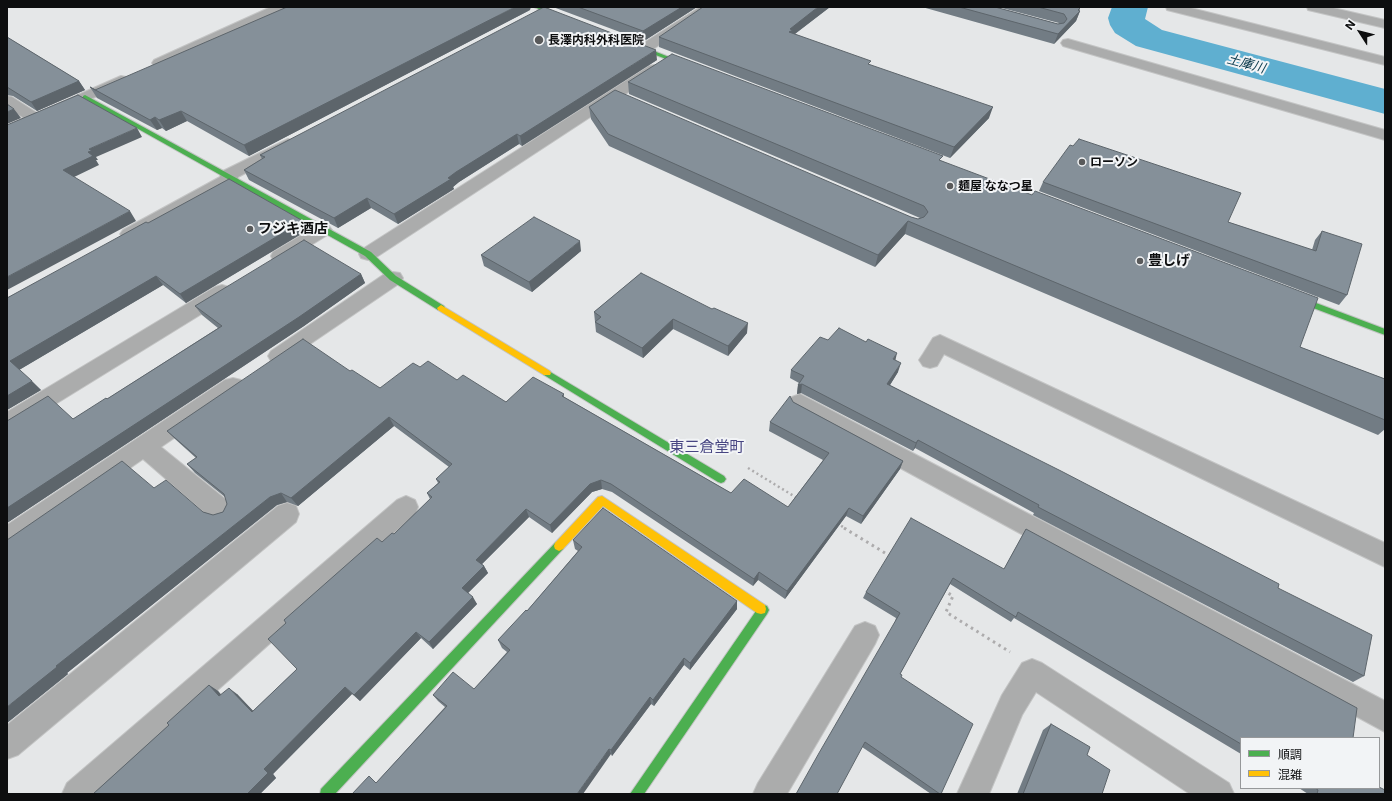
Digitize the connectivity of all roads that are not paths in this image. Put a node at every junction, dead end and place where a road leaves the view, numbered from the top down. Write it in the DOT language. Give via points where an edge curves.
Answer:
graph roads {
  1 [pos="281,7"];
  2 [pos="709,7"];
  3 [pos="1172,7"];
  4 [pos="1313,7"];
  5 [pos="537,11"];
  6 [pos="580,24"];
  7 [pos="1385,24"];
  8 [pos="623,41"];
  9 [pos="1068,43"];
  10 [pos="644,49"];
  11 [pos="670,59"];
  12 [pos="1385,61"];
  13 [pos="150,67"];
  14 [pos="700,70"];
  15 [pos="136,73"];
  16 [pos="85,97"];
  17 [pos="7,100"];
  18 [pos="36,119"];
  19 [pos="7,132"];
  20 [pos="1385,135"];
  21 [pos="297,139"];
  22 [pos="229,177"];
  23 [pos="323,230"];
  24 [pos="112,243"];
  25 [pos="368,254"];
  26 [pos="263,267"];
  27 [pos="393,278"];
  28 [pos="236,283"];
  29 [pos="1281,292"];
  30 [pos="1385,332"];
  31 [pos="930,360"];
  32 [pos="800,403"];
  33 [pos="7,423"];
  34 [pos="144,446"];
  35 [pos="721,479"];
  36 [pos="406,507"];
  37 [pos="221,511"];
  38 [pos="287,514"];
  39 [pos="7,539"];
  40 [pos="1385,555"];
  41 [pos="865,635"];
  42 [pos="1385,717"];
  43 [pos="7,744"];
  44 [pos="78,794"];
  45 [pos="326,794"];
  46 [pos="636,794"];
  47 [pos="769,794"];
  48 [pos="973,794"];
  49 [pos="1218,794"];
  1 -- 13 [label="street"];
  2 -- 10 [label="street"];
  3 -- 12 [label="street"];
  4 -- 7 [label="street"];
  5 -- 6 [label="street"];
  8 -- 10 [label="street"];
  9 -- 20 [label="street"];
  10 -- 11 [label="street"];
  11 -- 14 [label="street"];
  11 -- 25 [label="street" via="622,98"];
  15 -- 16 [label="street"];
  16 -- 18 [label="street"];
  16 -- 22 [label="street"];
  17 -- 18 [label="street"];
  18 -- 19 [label="street"];
  21 -- 22 [label="street"];
  22 -- 23 [label="street"];
  22 -- 24 [label="street"];
  23 -- 25 [label="street"];
  23 -- 26 [label="street"];
  25 -- 27 [label="street"];
  27 -- 34 [label="street"];
  27 -- 35 [label="street"];
  28 -- 33 [label="street"];
  29 -- 30 [label="street"];
  31 -- 40 [label="street" via="940,343"];
  32 -- 42 [label="street"];
  34 -- 37 [label="street"];
  34 -- 39 [label="street"];
  36 -- 44 [label="street"];
  38 -- 43 [label="street"];
  41 -- 47 [label="street"];
  45 -- 46 [label="street" via="602,500 763,610"];
  48 -- 49 [label="street" via="1012,705 1032,673"];
}
